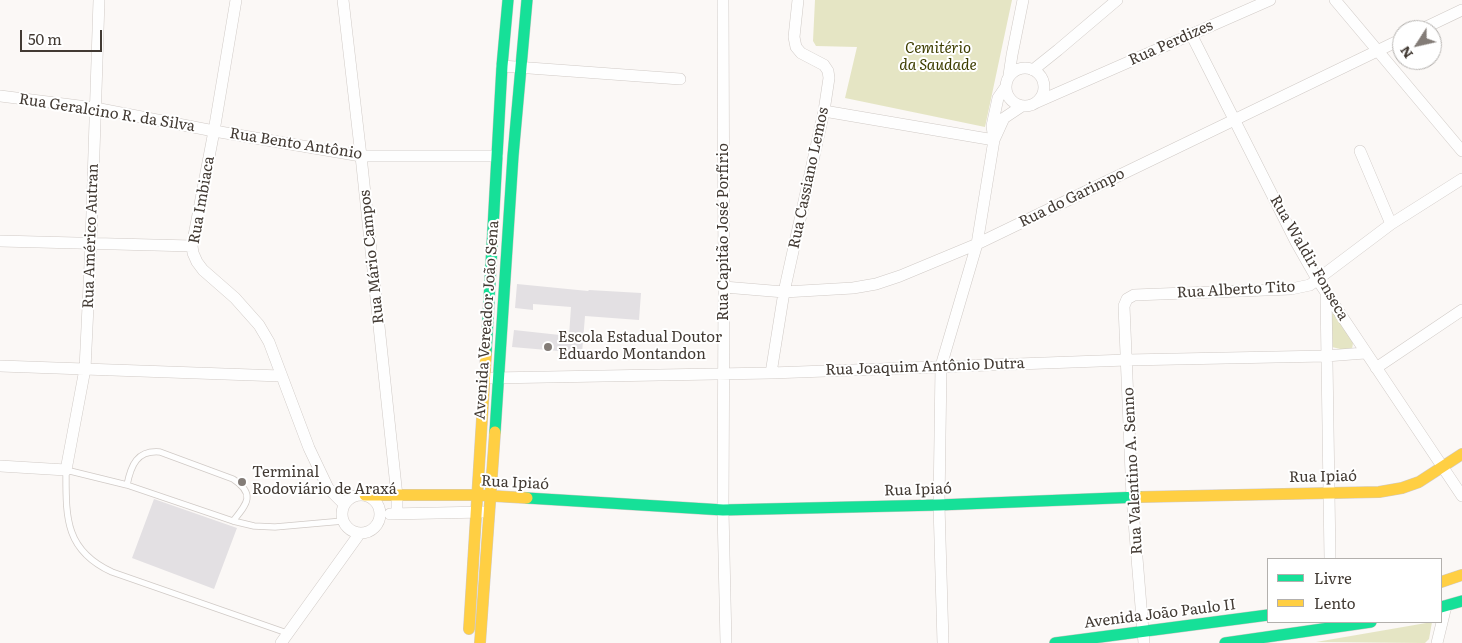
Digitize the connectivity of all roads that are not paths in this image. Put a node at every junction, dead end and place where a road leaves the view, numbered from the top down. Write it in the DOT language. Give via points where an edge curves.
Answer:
graph roads {
  1 [pos="99,0"];
  2 [pos="236,0"];
  3 [pos="343,0"];
  4 [pos="508,0"];
  5 [pos="527,0"];
  6 [pos="723,0"];
  7 [pos="798,0"];
  8 [pos="1023,0"];
  9 [pos="1117,0"];
  10 [pos="1270,0"];
  11 [pos="1335,0"];
  12 [pos="1462,10"];
  13 [pos="1441,20"];
  14 [pos="1191,34"];
  15 [pos="1392,44"];
  16 [pos="1058,50"];
  17 [pos="1378,50"];
  18 [pos="502,66"];
  19 [pos="521,68"];
  20 [pos="1033,70"];
  21 [pos="1009,75"];
  22 [pos="680,79"];
  23 [pos="1043,82"];
  24 [pos="1072,87"];
  25 [pos="1005,88"];
  26 [pos="0,96"];
  27 [pos="1035,103"];
  28 [pos="1022,106"];
  29 [pos="95,108"];
  30 [pos="824,111"];
  31 [pos="1234,120"];
  32 [pos="214,131"];
  33 [pos="994,140"];
  34 [pos="1360,151"];
  35 [pos="1462,151"];
  36 [pos="361,156"];
  37 [pos="497,156"];
  38 [pos="1462,179"];
  39 [pos="1391,224"];
  40 [pos="0,242"];
  41 [pos="91,243"];
  42 [pos="977,244"];
  43 [pos="192,246"];
  44 [pos="1317,280"];
  45 [pos="724,287"];
  46 [pos="784,292"];
  47 [pos="1326,293"];
  48 [pos="1127,299"];
  49 [pos="1462,310"];
  50 [pos="1365,354"];
  51 [pos="1326,356"];
  52 [pos="1127,360"];
  53 [pos="0,366"];
  54 [pos="941,366"];
  55 [pos="1376,368"];
  56 [pos="85,370"];
  57 [pos="724,373"];
  58 [pos="770,373"];
  59 [pos="281,376"];
  60 [pos="485,378"];
  61 [pos="499,378"];
  62 [pos="1462,454"];
  63 [pos="0,466"];
  64 [pos="1442,467"];
  65 [pos="66,470"];
  66 [pos="127,485"];
  67 [pos="1329,492"];
  68 [pos="365,495"];
  69 [pos="477,495"];
  70 [pos="397,496"];
  71 [pos="492,496"];
  72 [pos="1462,496"];
  73 [pos="1132,497"];
  74 [pos="344,504"];
  75 [pos="939,504"];
  76 [pos="722,510"];
  77 [pos="483,512"];
  78 [pos="380,514"];
  79 [pos="397,514"];
  80 [pos="233,521"];
  81 [pos="343,521"];
  82 [pos="360,534"];
  83 [pos="1330,558"];
  84 [pos="1462,575"];
  85 [pos="1442,582"];
  86 [pos="1462,601"];
  87 [pos="1443,606"];
  88 [pos="1267,615"];
  89 [pos="1365,623"];
  90 [pos="1440,623"];
  91 [pos="1302,633"];
  92 [pos="1143,637"];
  93 [pos="284,638"];
  94 [pos="468,643"];
  95 [pos="480,643"];
  96 [pos="726,643"];
  97 [pos="944,643"];
  98 [pos="1055,643"];
  99 [pos="1225,643"];
  100 [pos="1309,643"];
  101 [pos="1437,643"];
  1 -- 29 [label="street, Rua Américo Autran"];
  2 -- 32 [label="street, Rua Imbiaca"];
  3 -- 36 [label="street, Rua Mário Campos"];
  4 -- 18 [label="main road, Avenida Vereador João Sena"];
  5 -- 19 [label="main road, Avenida Vereador João Sena"];
  6 -- 45 [label="street, Rua Capitão José Porfírio"];
  7 -- 30 [label="street, Rua Cassiano Lemos" via="796,47 828,71"];
  8 -- 21 [label="street"];
  9 -- 16 [label="street"];
  10 -- 14 [label="street, Rua Perdizes"];
  11 -- 17 [label="street"];
  12 -- 13 [label="street"];
  14 -- 24 [label="street, Rua Perdizes"];
  14 -- 31 [label="street, Rua Waldir Fonseca"];
  15 -- 17 [label="street, Rua do Garimpo"];
  16 -- 20 [label="street"];
  16 -- 23 [label="street"];
  17 -- 31 [label="street, Rua do Garimpo"];
  17 -- 35 [label="street"];
  18 -- 19 [label="street"];
  18 -- 37 [label="main road, Avenida Vereador João Sena"];
  19 -- 22 [label="street"];
  19 -- 61 [label="main road, Avenida Vereador João Sena"];
  20 -- 21 [label="street" via="1020,68"];
  20 -- 23 [label="street"];
  21 -- 25 [label="street"];
  23 -- 24 [label="street, Rua Perdizes"];
  23 -- 27 [label="street" via="1042,95"];
  24 -- 27 [label="street, Rua Perdizes"];
  25 -- 28 [label="street" via="1010,100"];
  25 -- 33 [label="street" via="998,98 992,126"];
  26 -- 29 [label="street, Rua Geralcino R. da Silva"];
  27 -- 28 [label="street"];
  28 -- 33 [label="street" via="1004,118"];
  29 -- 32 [label="street, Rua Geralcino R. da Silva"];
  29 -- 41 [label="street, Rua Américo Autran"];
  30 -- 33 [label="street"];
  30 -- 46 [label="street, Rua Cassiano Lemos"];
  31 -- 42 [label="street, Rua do Garimpo"];
  31 -- 44 [label="street, Rua Waldir Fonseca"];
  32 -- 36 [label="street, Rua Bento Antônio"];
  32 -- 43 [label="street, Rua Imbiaca"];
  33 -- 42 [label="street"];
  34 -- 39 [label="street"];
  36 -- 37 [label="street, Rua Bento Antônio"];
  36 -- 70 [label="street, Rua Mário Campos"];
  37 -- 60 [label="main road, Avenida Vereador João Sena"];
  38 -- 39 [label="street, Rua Alberto Tito"];
  39 -- 44 [label="street, Rua Alberto Tito"];
  40 -- 41 [label="street"];
  41 -- 43 [label="street"];
  41 -- 56 [label="street, Rua Américo Autran"];
  42 -- 46 [label="street, Rua do Garimpo" via="876,284"];
  42 -- 54 [label="street"];
  43 -- 59 [label="street, Rua Imbiaca" via="196,262 260,324"];
  44 -- 47 [label="street, Rua Waldir Fonseca"];
  44 -- 48 [label="street, Rua Alberto Tito" via="1291,289 1134,295"];
  45 -- 46 [label="street, Rua do Garimpo"];
  45 -- 57 [label="street, Rua Capitão José Porfírio"];
  46 -- 58 [label="street, Rua Cassiano Lemos"];
  47 -- 50 [label="street, Rua Waldir Fonseca"];
  47 -- 51 [label="street"];
  48 -- 52 [label="street, Rua Valentino A. Senno" via="1124,306"];
  49 -- 55 [label="street"];
  50 -- 51 [label="street, Rua Joaquim Antônio Dutra"];
  50 -- 55 [label="street, Rua Waldir Fonseca"];
  51 -- 52 [label="street, Rua Joaquim Antônio Dutra"];
  51 -- 67 [label="street"];
  52 -- 54 [label="street, Rua Joaquim Antônio Dutra"];
  52 -- 73 [label="street, Rua Valentino A. Senno"];
  53 -- 56 [label="street"];
  54 -- 58 [label="street, Rua Joaquim Antônio Dutra"];
  54 -- 75 [label="street"];
  55 -- 64 [label="street, Rua Waldir Fonseca"];
  56 -- 59 [label="street"];
  56 -- 65 [label="street, Rua Américo Autran"];
  57 -- 58 [label="street, Rua Joaquim Antônio Dutra"];
  57 -- 61 [label="street, Rua Joaquim Antônio Dutra"];
  57 -- 76 [label="street, Rua Capitão José Porfírio"];
  59 -- 74 [label="street, Rua Imbiaca" via="328,488"];
  60 -- 61 [label="street, Rua Joaquim Antônio Dutra"];
  60 -- 69 [label="main road, Avenida Vereador João Sena"];
  61 -- 71 [label="main road, Avenida Vereador João Sena"];
  62 -- 64 [label="main road, Rua Ipiaó"];
  63 -- 65 [label="street"];
  64 -- 67 [label="main road, Rua Ipiaó" via="1419,482 1402,488 1379,492"];
  64 -- 72 [label="street, Rua Waldir Fonseca"];
  65 -- 66 [label="lane"];
  65 -- 93 [label="lane" via="70,529 86,556 98,566"];
  66 -- 80 [label="lane"];
  66 -- 80 [label="lane" via="135,462 150,451 160,452 241,484 248,496"];
  67 -- 73 [label="main road, Rua Ipiaó"];
  67 -- 83 [label="street"];
  68 -- 70 [label="main road, Rua Ipiaó"];
  68 -- 74 [label="street, Rua Ipiaó" via="353,496"];
  68 -- 78 [label="street" via="376,502"];
  69 -- 70 [label="main road, Rua Ipiaó"];
  69 -- 71 [label="main road, Rua Ipiaó"];
  69 -- 77 [label="main road, Avenida Vereador João Sena"];
  70 -- 79 [label="street, Rua Mário Campos"];
  71 -- 76 [label="main road, Rua Ipiaó"];
  71 -- 77 [label="main road, Avenida Vereador João Sena"];
  73 -- 75 [label="main road, Rua Ipiaó"];
  73 -- 92 [label="street, Rua Valentino A. Senno"];
  74 -- 81 [label="street"];
  75 -- 76 [label="main road, Rua Ipiaó"];
  75 -- 97 [label="street"];
  76 -- 96 [label="street, Rua Capitão José Porfírio"];
  77 -- 79 [label="street, Rua Ipiaó"];
  77 -- 94 [label="main road, Avenida Vereador João Sena"];
  77 -- 95 [label="main road, Avenida Vereador João Sena"];
  78 -- 79 [label="street, Rua Ipiaó"];
  78 -- 82 [label="street" via="380,520 372,530"];
  80 -- 81 [label="lane" via="275,527"];
  81 -- 82 [label="street" via="350,530"];
  82 -- 93 [label="street"];
  84 -- 85 [label="main road"];
  86 -- 87 [label="main road"];
  88 -- 92 [label="main road, Avenida João Paulo II"];
  89 -- 91 [label="main road"];
  90 -- 101 [label="street"];
  91 -- 99 [label="main road"];
  91 -- 100 [label="street"];
  92 -- 98 [label="main road, Avenida João Paulo II"];
}
